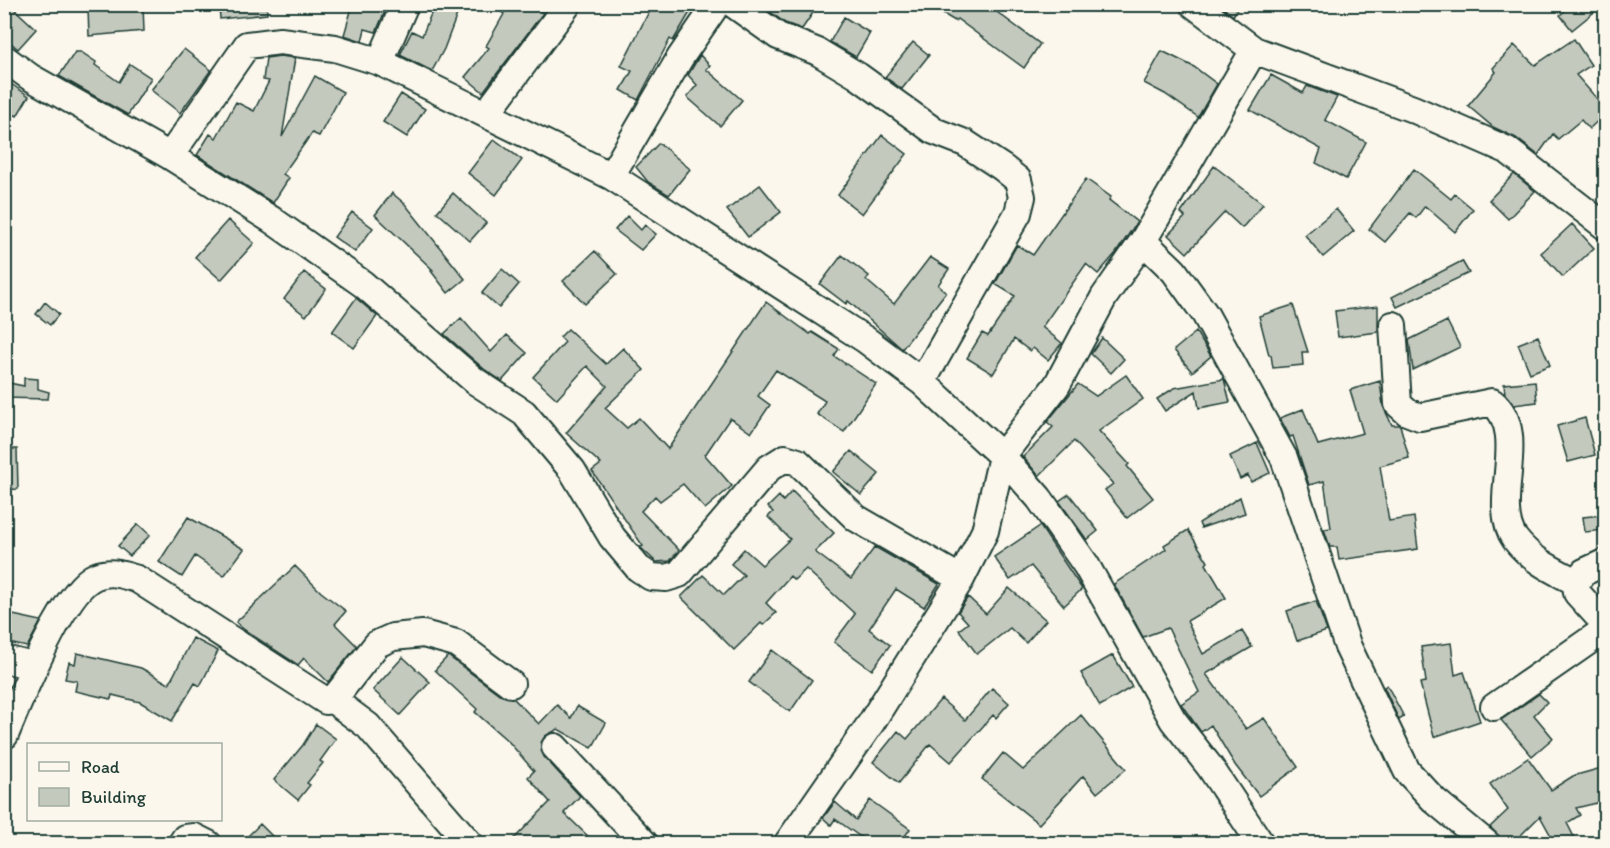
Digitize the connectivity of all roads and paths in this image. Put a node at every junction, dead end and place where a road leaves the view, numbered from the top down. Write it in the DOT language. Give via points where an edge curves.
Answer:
graph roads {
  1 [pos="405,4"];
  2 [pos="568,4"];
  3 [pos="717,4"];
  4 [pos="733,4"];
  5 [pos="1193,4"];
  6 [pos="1254,50"];
  7 [pos="4,58"];
  8 [pos="380,62"];
  9 [pos="486,114"];
  10 [pos="170,156"];
  11 [pos="611,176"];
  12 [pos="1605,227"];
  13 [pos="1143,241"];
  14 [pos="1393,325"];
  15 [pos="922,382"];
  16 [pos="1002,456"];
  17 [pos="1605,562"];
  18 [pos="961,579"];
  19 [pos="1576,582"];
  20 [pos="1605,627"];
  21 [pos="4,659"];
  22 [pos="33,666"];
  23 [pos="511,684"];
  24 [pos="333,700"];
  25 [pos="1494,707"];
  26 [pos="5,735"];
  27 [pos="555,747"];
  28 [pos="181,843"];
  29 [pos="208,843"];
  30 [pos="470,843"];
  31 [pos="645,843"];
  32 [pos="787,843"];
  33 [pos="1261,843"];
  34 [pos="1486,843"];
  1 -- 8 [label="street"];
  2 -- 9 [label="street"];
  3 -- 11 [label="street" via="680,58"];
  4 -- 15 [label="street" via="778,36 818,52 858,76 934,131 965,143 1018,180 1022,197 1018,213"];
  5 -- 6 [label="street"];
  6 -- 12 [label="street" via="1413,109 1507,150"];
  6 -- 13 [label="street"];
  7 -- 10 [label="street" via="30,77"];
  8 -- 9 [label="street"];
  8 -- 10 [label="street" via="335,48 280,41 248,45"];
  9 -- 11 [label="street"];
  10 -- 18 [label="street" via="272,220 363,284 475,381 524,413 572,470 612,537 638,568 651,577 679,574 770,468 785,458 798,462 856,518"];
  11 -- 15 [label="street" via="866,340"];
  13 -- 16 [label="street" via="1104,297 1057,385"];
  13 -- 34 [label="street" via="1174,271 1205,314 1284,458 1348,647 1407,771 1434,800"];
  14 -- 19 [label="street" via="1398,404 1420,417 1492,402 1500,409 1508,432 1510,465 1506,520 1515,538 1536,561"];
  15 -- 16 [label="street"];
  16 -- 18 [label="street" via="985,531"];
  16 -- 33 [label="street" via="1039,498 1086,565 1173,720"];
  17 -- 19 [label="street" via="1584,572"];
  18 -- 32 [label="street" via="871,723"];
  19 -- 20 [label="street" via="1577,593"];
  20 -- 25 [label="street"];
  21 -- 22 [label="street"];
  22 -- 24 [label="street" via="77,592 94,576 112,572 137,579 326,700"];
  22 -- 26 [label="street"];
  23 -- 24 [label="street" via="456,643 423,634 393,637 377,644"];
  24 -- 30 [label="street" via="368,726"];
  27 -- 31 [label="street"];
  28 -- 29 [label="street" via="194,837"];
}
